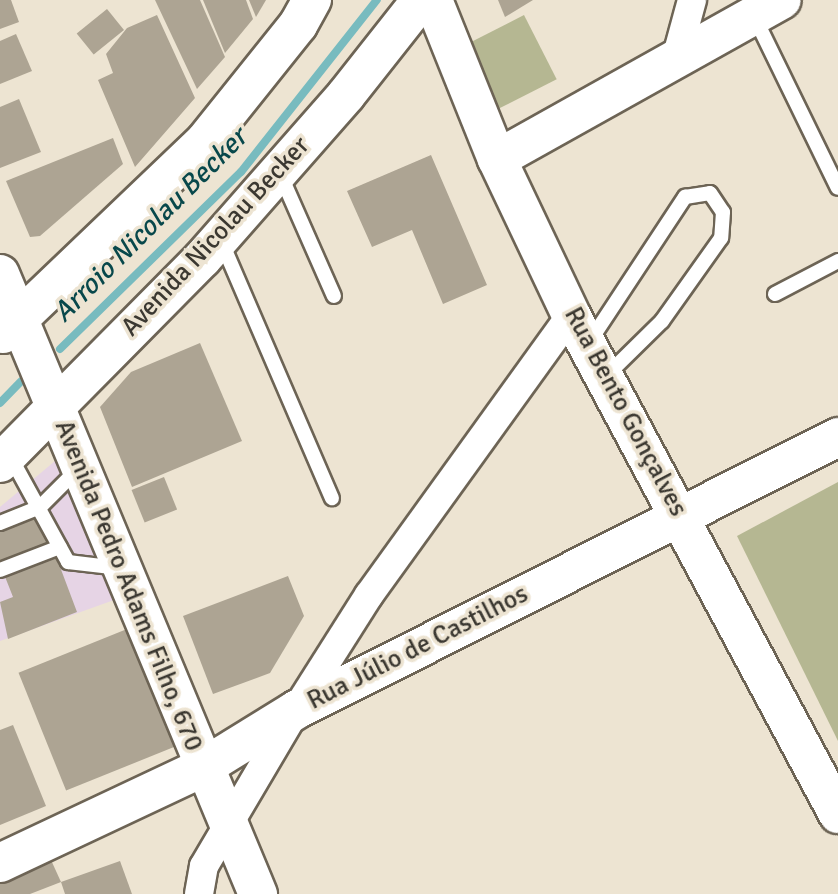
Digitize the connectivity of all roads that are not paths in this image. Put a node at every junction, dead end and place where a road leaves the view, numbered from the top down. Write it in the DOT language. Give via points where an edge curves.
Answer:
graph roads {
  1 [pos="312,0"];
  2 [pos="421,0"];
  3 [pos="433,0"];
  4 [pos="692,0"];
  5 [pos="768,8"];
  6 [pos="676,59"];
  7 [pos="497,159"];
  8 [pos="279,171"];
  9 [pos="838,188"];
  10 [pos="220,239"];
  11 [pos="838,261"];
  12 [pos="0,274"];
  13 [pos="775,294"];
  14 [pos="334,296"];
  15 [pos="9,328"];
  16 [pos="587,346"];
  17 [pos="55,404"];
  18 [pos="838,437"];
  19 [pos="4,459"];
  20 [pos="80,467"];
  21 [pos="332,498"];
  22 [pos="40,507"];
  23 [pos="680,515"];
  24 [pos="0,523"];
  25 [pos="60,547"];
  26 [pos="123,569"];
  27 [pos="0,570"];
  28 [pos="296,710"];
  29 [pos="202,768"];
  30 [pos="838,814"];
  31 [pos="228,824"];
  32 [pos="0,863"];
  33 [pos="199,894"];
  34 [pos="258,894"];
  1 -- 15 [label="main road" via="298,25 205,141"];
  2 -- 8 [label="main road, Avenida Nicolau Becker"];
  3 -- 7 [label="main road, Rua Bento Gonçalves"];
  4 -- 6 [label="street"];
  5 -- 6 [label="main road"];
  5 -- 9 [label="lane"];
  6 -- 7 [label="main road"];
  7 -- 16 [label="main road, Rua Bento Gonçalves"];
  8 -- 10 [label="main road, Avenida Nicolau Becker"];
  8 -- 14 [label="lane"];
  10 -- 17 [label="main road, Avenida Nicolau Becker"];
  10 -- 21 [label="lane"];
  11 -- 13 [label="lane"];
  12 -- 15 [label="main road, Avenida Pedro Adams Filho, 670"];
  15 -- 17 [label="main road, Avenida Pedro Adams Filho, 670"];
  16 -- 16 [label="lane" via="685,197 710,193 723,212 721,238 662,321"];
  16 -- 23 [label="main road, Rua Bento Gonçalves"];
  16 -- 28 [label="street" via="369,595"];
  17 -- 19 [label="main road, Avenida Nicolau Becker"];
  17 -- 20 [label="main road, Avenida Pedro Adams Filho, 670"];
  18 -- 23 [label="main road, Rua Júlio de Castilhos"];
  19 -- 22 [label="lane"];
  20 -- 22 [label="lane"];
  20 -- 26 [label="main road, Avenida Pedro Adams Filho, 670"];
  22 -- 24 [label="lane"];
  22 -- 25 [label="lane"];
  23 -- 28 [label="main road, Rua Júlio de Castilhos"];
  23 -- 30 [label="main road, Rua Bento Gonçalves"];
  25 -- 26 [label="lane" via="68,562"];
  25 -- 27 [label="lane"];
  26 -- 29 [label="main road, Avenida Pedro Adams Filho, 670"];
  28 -- 29 [label="main road, Rua Júlio de Castilhos"];
  28 -- 31 [label="street"];
  29 -- 31 [label="main road, Avenida Pedro Adams Filho, 670"];
  29 -- 32 [label="main road, Rua Júlio de Castilhos"];
  31 -- 33 [label="street" via="204,866"];
  31 -- 34 [label="main road, Avenida Pedro Adams Filho, 670"];
}
